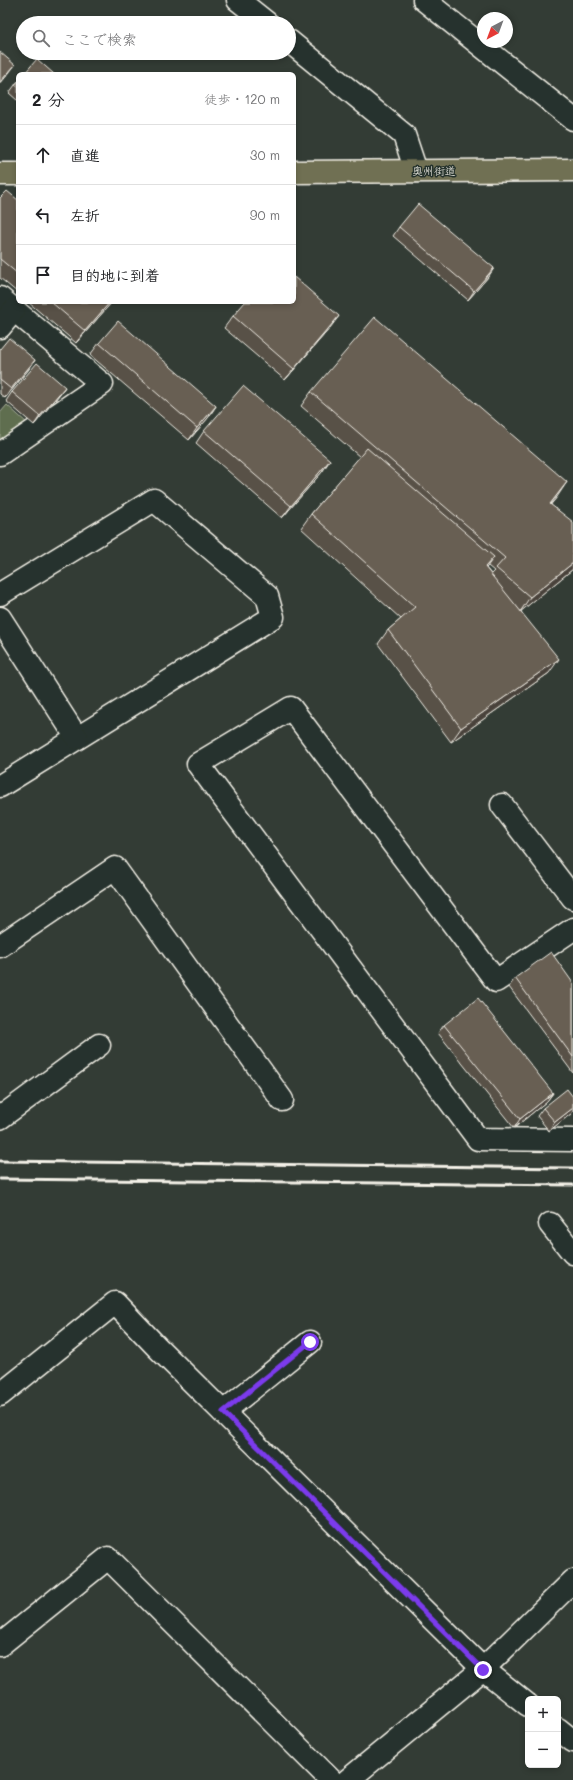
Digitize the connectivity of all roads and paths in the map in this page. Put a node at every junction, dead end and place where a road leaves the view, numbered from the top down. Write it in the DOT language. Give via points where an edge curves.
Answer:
graph roads {
  1 [pos="238,0"];
  2 [pos="424,0"];
  3 [pos="257,16"];
  4 [pos="296,47"];
  5 [pos="573,119"];
  6 [pos="573,170"];
  7 [pos="416,171"];
  8 [pos="296,172"];
  9 [pos="0,174"];
  10 [pos="16,174"];
  11 [pos="7,304"];
  12 [pos="0,327"];
  13 [pos="0,454"];
  14 [pos="0,594"];
  15 [pos="0,618"];
  16 [pos="77,738"];
  17 [pos="0,786"];
  18 [pos="502,805"];
  19 [pos="573,898"];
  20 [pos="573,929"];
  21 [pos="0,946"];
  22 [pos="99,1046"];
  23 [pos="282,1100"];
  24 [pos="0,1118"];
  25 [pos="573,1140"];
  26 [pos="550,1224"];
  27 [pos="573,1252"];
  28 [pos="310,1342"];
  29 [pos="0,1395"];
  30 [pos="223,1412"];
  31 [pos="573,1581"];
  32 [pos="0,1644"];
  33 [pos="483,1670"];
  34 [pos="525,1703"];
  35 [pos="561,1731"];
  36 [pos="573,1741"];
  37 [pos="331,1780"];
  38 [pos="348,1780"];
  1 -- 3 [label="street"];
  2 -- 5 [label="street"];
  4 -- 7 [label="street" via="404,136"];
  6 -- 7 [label="highway, 奥州街道"];
  7 -- 8 [label="highway, 奥州街道"];
  9 -- 10 [label="highway"];
  11 -- 12 [label="street"];
  11 -- 13 [label="street" via="102,384"];
  14 -- 16 [label="street" via="154,500 266,596 272,616"];
  15 -- 16 [label="street"];
  16 -- 17 [label="street"];
  18 -- 19 [label="street"];
  20 -- 25 [label="street" via="496,981 291,708 198,764 478,1139"];
  21 -- 23 [label="street" via="115,868"];
  22 -- 24 [label="street"];
  26 -- 27 [label="street"];
  28 -- 30 [label="street"];
  29 -- 30 [label="street" via="115,1303"];
  30 -- 33 [label="street"];
  31 -- 33 [label="street"];
  32 -- 37 [label="street" via="108,1558"];
  33 -- 34 [label="street"];
  33 -- 38 [label="street"];
  35 -- 36 [label="street"];
}
